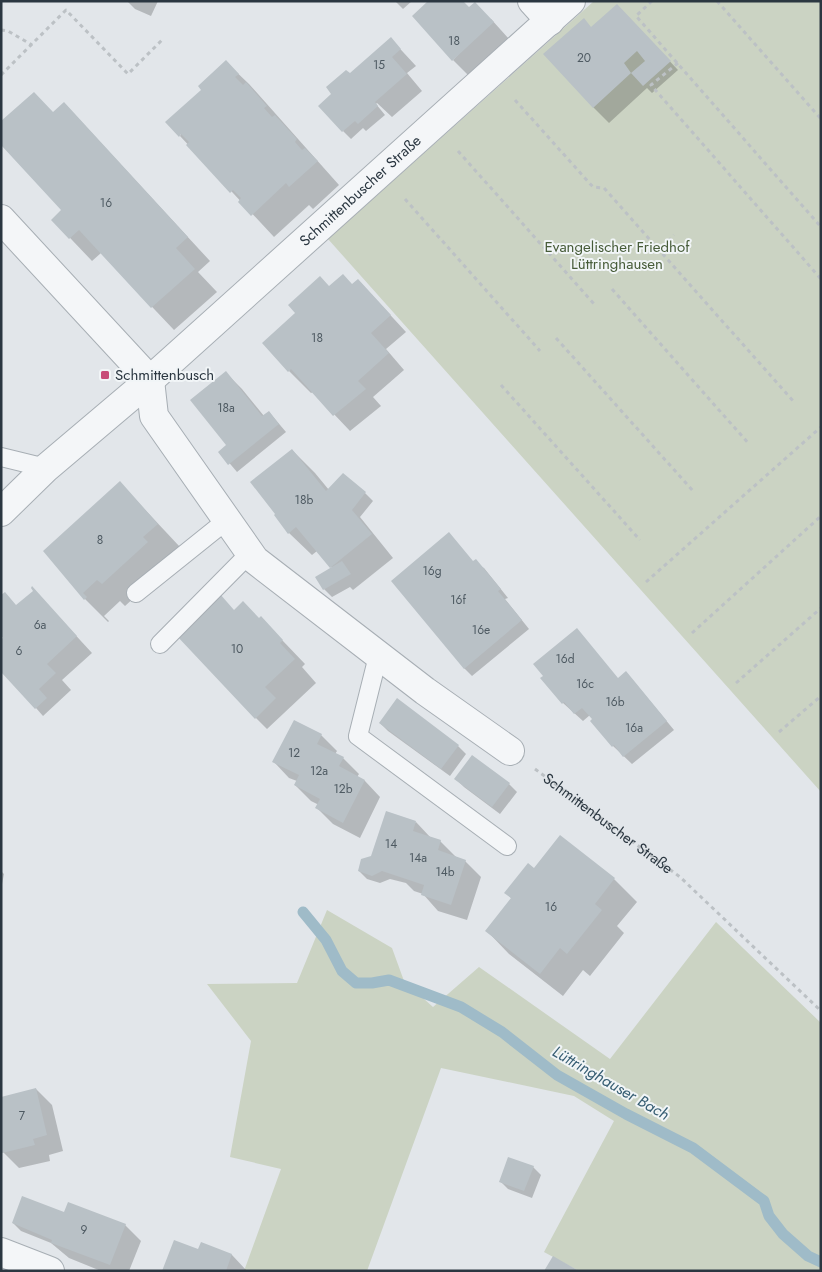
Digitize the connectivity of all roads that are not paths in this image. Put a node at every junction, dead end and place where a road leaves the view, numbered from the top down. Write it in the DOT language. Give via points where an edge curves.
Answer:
graph roads {
  1 [pos="571,1"];
  2 [pos="541,11"];
  3 [pos="1,218"];
  4 [pos="150,380"];
  5 [pos="1,457"];
  6 [pos="46,468"];
  7 [pos="1,512"];
  8 [pos="227,520"];
  9 [pos="250,553"];
  10 [pos="136,593"];
  11 [pos="160,644"];
  12 [pos="378,656"];
  13 [pos="510,750"];
  14 [pos="507,846"];
  15 [pos="1,1252"];
  16 [pos="50,1271"];
  1 -- 2 [label="street, Schmittenbuscher Straße"];
  2 -- 4 [label="street, Schmittenbuscher Straße"];
  3 -- 4 [label="street"];
  4 -- 6 [label="street, Schmittenbuscher Straße"];
  4 -- 8 [label="street" via="154,416"];
  5 -- 6 [label="lane"];
  6 -- 7 [label="street, Schmittenbuscher Straße"];
  8 -- 9 [label="street"];
  8 -- 10 [label="lane"];
  9 -- 11 [label="lane"];
  9 -- 12 [label="street"];
  12 -- 13 [label="street"];
  12 -- 14 [label="lane" via="358,736"];
  15 -- 16 [label="street"];
}
